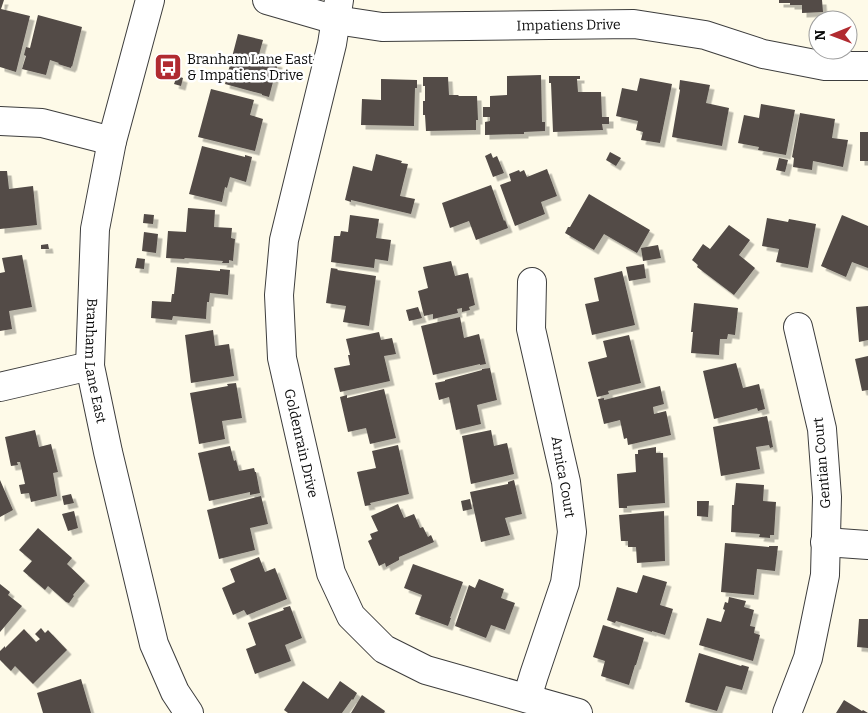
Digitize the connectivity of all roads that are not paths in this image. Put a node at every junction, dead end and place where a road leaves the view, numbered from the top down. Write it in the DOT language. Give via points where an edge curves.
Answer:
graph roads {
  1 [pos="150,0"];
  2 [pos="267,0"];
  3 [pos="338,10"];
  4 [pos="634,12"];
  5 [pos="868,66"];
  6 [pos="0,121"];
  7 [pos="112,141"];
  8 [pos="532,282"];
  9 [pos="798,327"];
  10 [pos="90,366"];
  11 [pos="0,387"];
  12 [pos="825,542"];
  13 [pos="868,545"];
  14 [pos="527,698"];
  15 [pos="189,713"];
  16 [pos="578,713"];
  17 [pos="787,713"];
  1 -- 7 [label="street, Branham Lane East"];
  2 -- 3 [label="street, Impatiens Drive"];
  3 -- 4 [label="street, Impatiens Drive" via="382,27"];
  3 -- 14 [label="street, Goldenrain Drive" via="284,240 279,295 282,358 331,573 351,616 384,649 426,670"];
  4 -- 5 [label="street, Impatiens Drive" via="763,54 826,66"];
  6 -- 7 [label="street" via="42,123"];
  7 -- 10 [label="street, Branham Lane East" via="95,229"];
  8 -- 14 [label="street, Arnica Court" via="531,329 566,482 572,532 565,583"];
  9 -- 12 [label="street, Gentian Court" via="822,429 827,497"];
  10 -- 11 [label="street"];
  10 -- 15 [label="street, Branham Lane East" via="154,644 175,692"];
  12 -- 13 [label="street"];
  12 -- 17 [label="street, Gentian Court" via="824,575 808,658"];
  14 -- 16 [label="street, Goldenrain Drive"];
}
